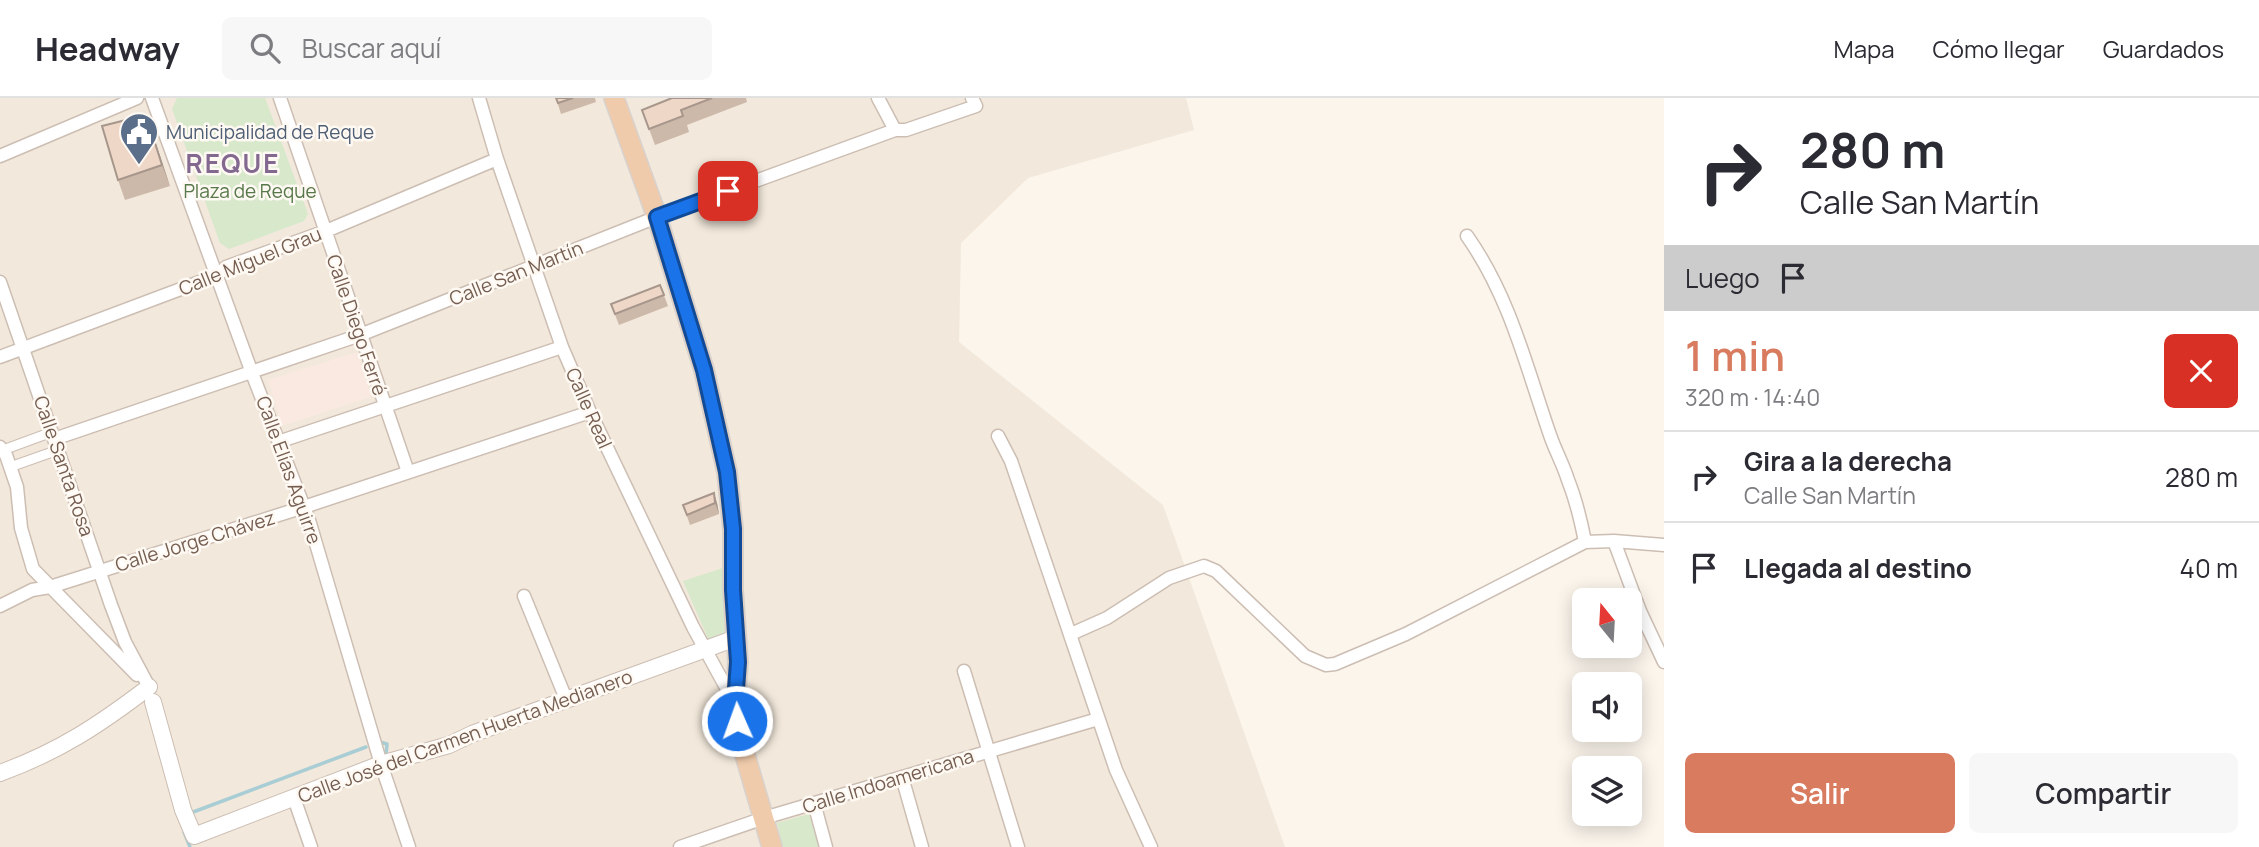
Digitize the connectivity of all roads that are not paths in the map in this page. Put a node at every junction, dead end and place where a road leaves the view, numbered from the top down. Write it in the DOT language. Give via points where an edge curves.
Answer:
graph roads {
  1 [pos="137,98"];
  2 [pos="152,98"];
  3 [pos="280,98"];
  4 [pos="479,98"];
  5 [pos="877,98"];
  6 [pos="616,99"];
  7 [pos="974,102"];
  8 [pos="895,131"];
  9 [pos="0,156"];
  10 [pos="497,159"];
  11 [pos="657,217"];
  12 [pos="326,231"];
  13 [pos="1467,236"];
  14 [pos="533,265"];
  15 [pos="218,275"];
  16 [pos="0,282"];
  17 [pos="360,335"];
  18 [pos="562,347"];
  19 [pos="23,348"];
  20 [pos="0,357"];
  21 [pos="252,373"];
  22 [pos="384,405"];
  23 [pos="590,412"];
  24 [pos="998,436"];
  25 [pos="55,440"];
  26 [pos="281,441"];
  27 [pos="4,449"];
  28 [pos="10,467"];
  29 [pos="408,472"];
  30 [pos="304,507"];
  31 [pos="1614,541"];
  32 [pos="1585,542"];
  33 [pos="1664,545"];
  34 [pos="100,571"];
  35 [pos="54,586"];
  36 [pos="524,596"];
  37 [pos="0,607"];
  38 [pos="1072,634"];
  39 [pos="736,638"];
  40 [pos="704,648"];
  41 [pos="1664,662"];
  42 [pos="964,671"];
  43 [pos="151,693"];
  44 [pos="566,699"];
  45 [pos="735,703"];
  46 [pos="1098,719"];
  47 [pos="990,751"];
  48 [pos="381,764"];
  49 [pos="0,773"];
  50 [pos="902,777"];
  51 [pos="294,798"];
  52 [pos="814,803"];
  53 [pos="764,818"];
  54 [pos="191,828"];
  55 [pos="312,847"];
  56 [pos="409,847"];
  57 [pos="680,847"];
  58 [pos="772,847"];
  59 [pos="826,847"];
  60 [pos="922,847"];
  61 [pos="1018,847"];
  62 [pos="1151,847"];
  1 -- 9 [label="street"];
  2 -- 15 [label="street, Calle Elías Aguirre"];
  3 -- 12 [label="street, Calle Diego Ferré"];
  4 -- 10 [label="street, Calle Real"];
  5 -- 8 [label="street"];
  6 -- 11 [label="highway"];
  7 -- 8 [label="street, Calle San Martín"];
  8 -- 11 [label="street, Calle San Martín"];
  10 -- 12 [label="street, Calle Miguel Grau"];
  10 -- 14 [label="street, Calle Real"];
  11 -- 14 [label="street, Calle San Martín"];
  11 -- 39 [label="highway" via="704,370 727,472"];
  12 -- 15 [label="street, Calle Miguel Grau" via="226,267"];
  12 -- 17 [label="street, Calle Diego Ferré"];
  13 -- 32 [label="street" via="1505,302 1569,481"];
  14 -- 17 [label="street, Calle San Martín"];
  14 -- 18 [label="street, Calle Real"];
  15 -- 19 [label="street, Calle Miguel Grau"];
  15 -- 21 [label="street, Calle Elías Aguirre"];
  16 -- 19 [label="street, Calle Santa Rosa"];
  17 -- 21 [label="street, Calle San Martín"];
  17 -- 22 [label="street, Calle Diego Ferré"];
  18 -- 22 [label="street"];
  18 -- 23 [label="street, Calle Real"];
  19 -- 20 [label="street, Calle Miguel Grau"];
  19 -- 25 [label="street, Calle Santa Rosa"];
  21 -- 25 [label="street, Calle San Martín"];
  21 -- 26 [label="street, Calle Elías Aguirre"];
  22 -- 26 [label="street"];
  22 -- 29 [label="street, Calle Diego Ferré"];
  23 -- 29 [label="street, Calle Jorge Chávez"];
  23 -- 40 [label="street, Calle Real"];
  24 -- 38 [label="street"];
  25 -- 27 [label="street"];
  25 -- 28 [label="street"];
  25 -- 34 [label="street, Calle Santa Rosa"];
  26 -- 30 [label="street, Calle Elías Aguirre"];
  27 -- 28 [label="street"];
  28 -- 35 [label="street" via="33,569"];
  29 -- 30 [label="street, Calle Jorge Chávez"];
  30 -- 34 [label="street, Calle Jorge Chávez"];
  30 -- 48 [label="street, Calle Elías Aguirre"];
  31 -- 32 [label="street"];
  31 -- 33 [label="street"];
  31 -- 41 [label="street"];
  32 -- 38 [label="street" via="1406,634 1335,664 1306,656 1216,571 1204,566 1169,578 1107,618"];
  34 -- 35 [label="street, Calle Jorge Chávez"];
  34 -- 43 [label="street, Calle Santa Rosa" via="125,642"];
  35 -- 37 [label="street, Calle Jorge Chávez" via="32,590"];
  35 -- 43 [label="street"];
  36 -- 44 [label="street"];
  38 -- 46 [label="street"];
  39 -- 40 [label="street, Calle José del Carmen Huerta Medianero"];
  39 -- 45 [label="highway"];
  40 -- 44 [label="street, Calle José del Carmen Huerta Medianero"];
  40 -- 45 [label="street, Calle Real"];
  42 -- 47 [label="street"];
  43 -- 49 [label="street" via="61,748"];
  43 -- 54 [label="street"];
  44 -- 48 [label="street, Calle José del Carmen Huerta Medianero" via="449,745"];
  45 -- 53 [label="highway" via="740,738"];
  46 -- 47 [label="street, Calle Indoamericana"];
  46 -- 62 [label="street"];
  47 -- 50 [label="street, Calle Indoamericana"];
  47 -- 61 [label="street"];
  48 -- 51 [label="street, Calle José del Carmen Huerta Medianero"];
  48 -- 56 [label="street, Calle Elías Aguirre"];
  50 -- 52 [label="street, Calle Indoamericana"];
  50 -- 60 [label="street"];
  51 -- 54 [label="street, Calle José del Carmen Huerta Medianero"];
  51 -- 55 [label="street"];
  52 -- 53 [label="street, Calle Indoamericana"];
  52 -- 59 [label="street"];
  53 -- 57 [label="street, Calle Indoamericana"];
  53 -- 58 [label="highway"];
}
